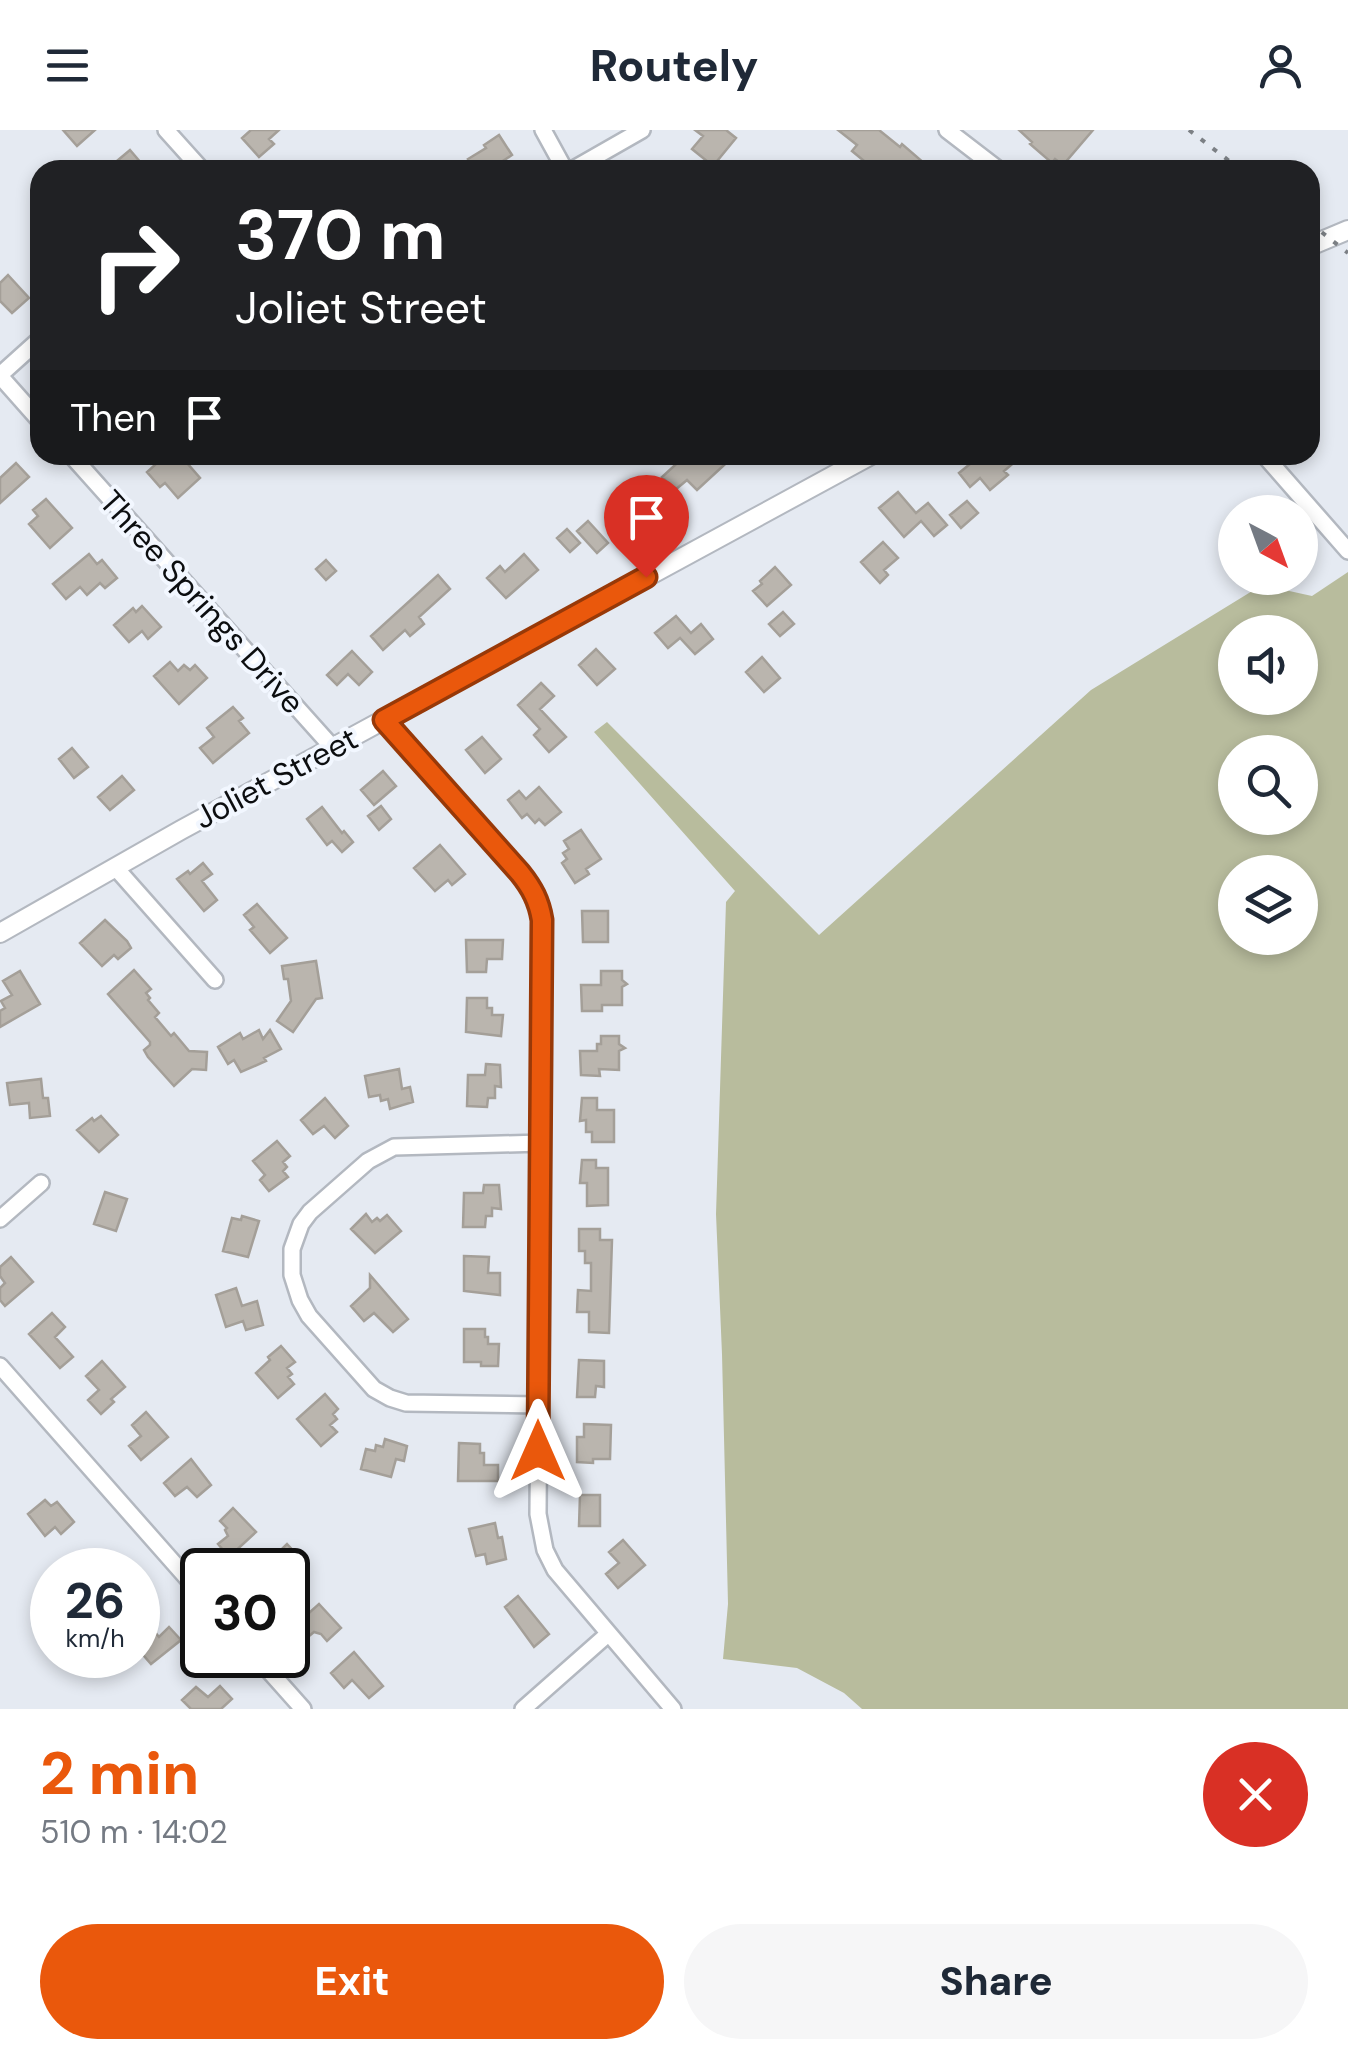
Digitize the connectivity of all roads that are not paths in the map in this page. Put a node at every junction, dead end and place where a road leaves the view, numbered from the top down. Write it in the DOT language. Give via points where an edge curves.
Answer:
graph roads {
  1 [pos="166,130"];
  2 [pos="543,130"];
  3 [pos="642,130"];
  4 [pos="947,130"];
  5 [pos="193,160"];
  6 [pos="562,160"];
  7 [pos="586,160"];
  8 [pos="986,160"];
  9 [pos="1348,230"];
  10 [pos="1320,242"];
  11 [pos="30,348"];
  12 [pos="0,376"];
  13 [pos="30,410"];
  14 [pos="80,465"];
  15 [pos="853,465"];
  16 [pos="1273,465"];
  17 [pos="1348,551"];
  18 [pos="384,720"];
  19 [pos="332,748"];
  20 [pos="115,867"];
  21 [pos="0,933"];
  22 [pos="215,980"];
  23 [pos="541,1143"];
  24 [pos="41,1183"];
  25 [pos="0,1218"];
  26 [pos="0,1366"];
  27 [pos="538,1405"];
  28 [pos="180,1570"];
  29 [pos="608,1634"];
  30 [pos="275,1678"];
  31 [pos="303,1709"];
  32 [pos="523,1709"];
  33 [pos="673,1709"];
  1 -- 5 [label="street"];
  2 -- 6 [label="street"];
  3 -- 7 [label="street"];
  4 -- 8 [label="street"];
  9 -- 10 [label="street"];
  11 -- 12 [label="street"];
  12 -- 13 [label="street"];
  14 -- 19 [label="street, Three Springs Drive"];
  15 -- 18 [label="street, Joliet Street"];
  16 -- 17 [label="street"];
  18 -- 19 [label="street, Joliet Street"];
  18 -- 23 [label="street" via="520,873 540,905"];
  19 -- 20 [label="street, Joliet Street"];
  20 -- 21 [label="street, Joliet Street"];
  20 -- 22 [label="street"];
  23 -- 27 [label="street"];
  23 -- 27 [label="street" via="394,1147 310,1212 292,1249 292,1275 309,1316 374,1389 406,1403"];
  24 -- 25 [label="street"];
  26 -- 28 [label="street"];
  27 -- 29 [label="street" via="538,1514 545,1550"];
  29 -- 32 [label="street"];
  29 -- 33 [label="street"];
  30 -- 31 [label="street"];
}
